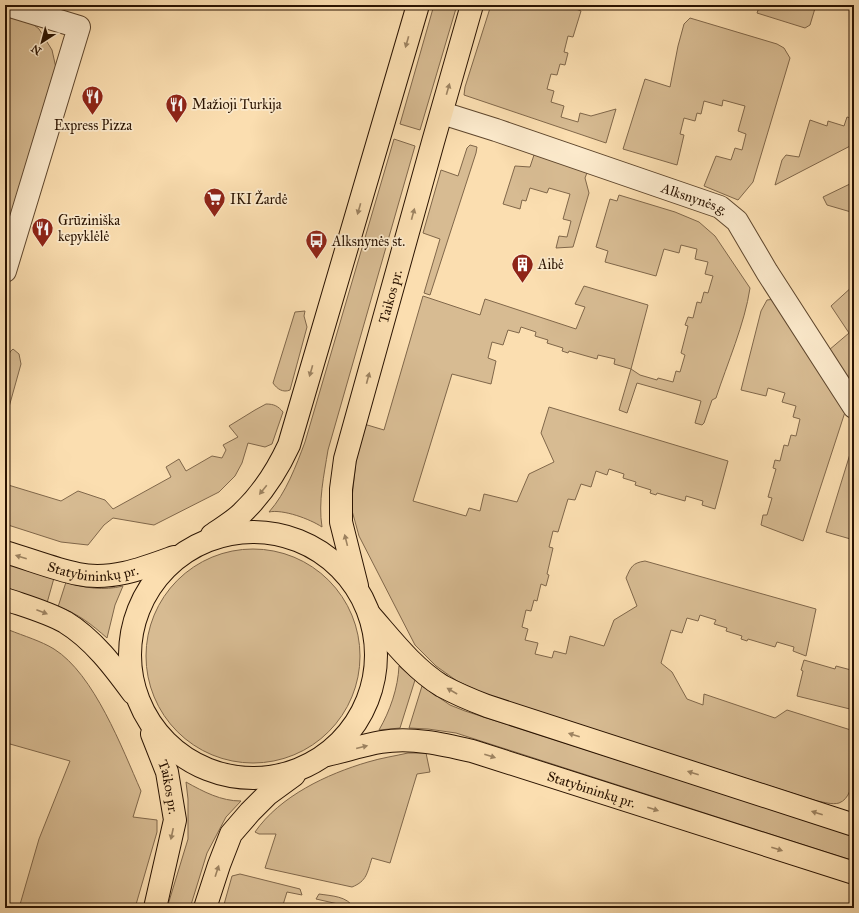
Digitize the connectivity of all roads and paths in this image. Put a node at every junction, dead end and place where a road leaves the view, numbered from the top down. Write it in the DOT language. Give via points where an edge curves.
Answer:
graph roads {
  1 [pos="7,5"];
  2 [pos="418,5"];
  3 [pos="472,5"];
  4 [pos="442,113"];
  5 [pos="5,271"];
  6 [pos="854,407"];
  7 [pos="200,544"];
  8 [pos="5,552"];
  9 [pos="181,555"];
  10 [pos="358,591"];
  11 [pos="5,599"];
  12 [pos="368,613"];
  13 [pos="136,697"];
  14 [pos="145,716"];
  15 [pos="324,756"];
  16 [pos="304,768"];
  17 [pos="853,822"];
  18 [pos="854,873"];
  19 [pos="155,908"];
  20 [pos="205,908"];
  1 -- 5 [label="street" via="79,27"];
  2 -- 7 [label="main road, one-way" via="289,445 264,490 241,514"];
  4 -- 3 [label="main road, Taikos pr., one-way"];
  4 -- 6 [label="street, Alksnynės g." via="720,207 737,221"];
  10 -- 4 [label="main road, Taikos pr., one-way" via="341,522 341,489 346,459"];
  7 -- 9 [label="main road"];
  7 -- 10 [label="main road" via="221,536 244,532 288,537 328,558"];
  9 -- 8 [label="main road, Statybininkų pr., one-way" via="134,571 94,576"];
  9 -- 13 [label="main road" via="149,588 132,630 129,652"];
  10 -- 12 [label="main road"];
  11 -- 13 [label="main road, one-way" via="66,623 112,664"];
  12 -- 15 [label="main road" via="375,643 374,681 367,703 356,723 342,741"];
  17 -- 12 [label="main road, one-way" via="462,697 422,670"];
  13 -- 14 [label="main road"];
  14 -- 16 [label="main road" via="174,750 193,763 214,772 236,778 259,779"];
  14 -- 19 [label="main road, Taikos pr., one-way" via="167,772 175,820"];
  15 -- 16 [label="main road"];
  15 -- 18 [label="main road, Statybininkų pr., one-way" via="381,742 400,741 424,741 466,749"];
  20 -- 16 [label="main road, one-way" via="231,834 268,794"];
}
